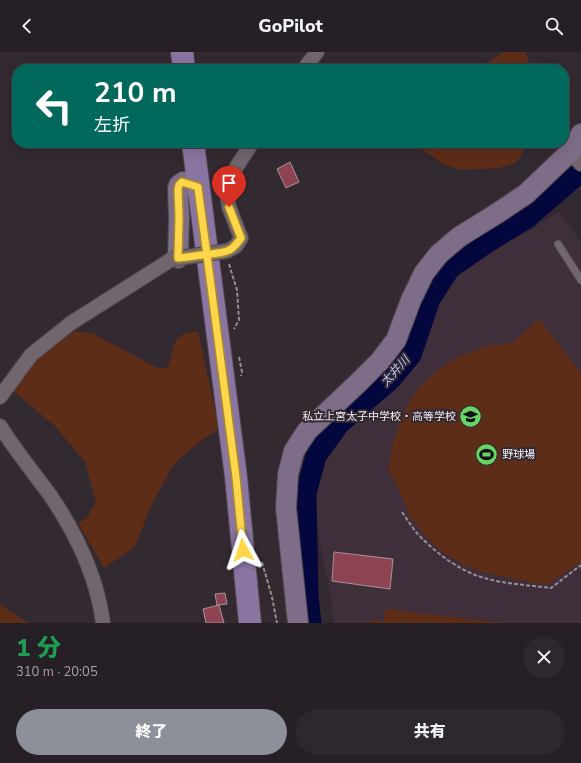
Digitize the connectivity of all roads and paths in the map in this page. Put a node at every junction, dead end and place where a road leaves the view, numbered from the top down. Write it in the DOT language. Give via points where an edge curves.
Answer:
graph roads {
  1 [pos="182,52"];
  2 [pos="316,52"];
  3 [pos="183,64"];
  4 [pos="308,64"];
  5 [pos="581,134"];
  6 [pos="194,148"];
  7 [pos="249,148"];
  8 [pos="575,157"];
  9 [pos="198,187"];
  10 [pos="558,244"];
  11 [pos="175,259"];
  12 [pos="581,280"];
  13 [pos="0,397"];
  14 [pos="0,426"];
  15 [pos="402,512"];
  16 [pos="581,565"];
  17 [pos="103,623"];
  18 [pos="250,623"];
  19 [pos="298,623"];
  1 -- 3 [label="main road"];
  2 -- 4 [label="street"];
  5 -- 8 [label="street"];
  6 -- 9 [label="main road"];
  7 -- 11 [label="street, bridge" via="226,188 229,207 241,238 236,246 228,251"];
  8 -- 19 [label="street" via="526,194 459,237 439,254 424,273 396,340 380,361 307,431 294,451 288,474 286,508"];
  9 -- 11 [label="street" via="182,182 179,185"];
  9 -- 18 [label="main road" via="236,477"];
  10 -- 12 [label="lane"];
  11 -- 13 [label="street" via="71,323 31,355"];
  14 -- 17 [label="street" via="66,519 89,567 101,606"];
  15 -- 16 [label="path" via="431,547 458,566 481,577 551,588"];
}
